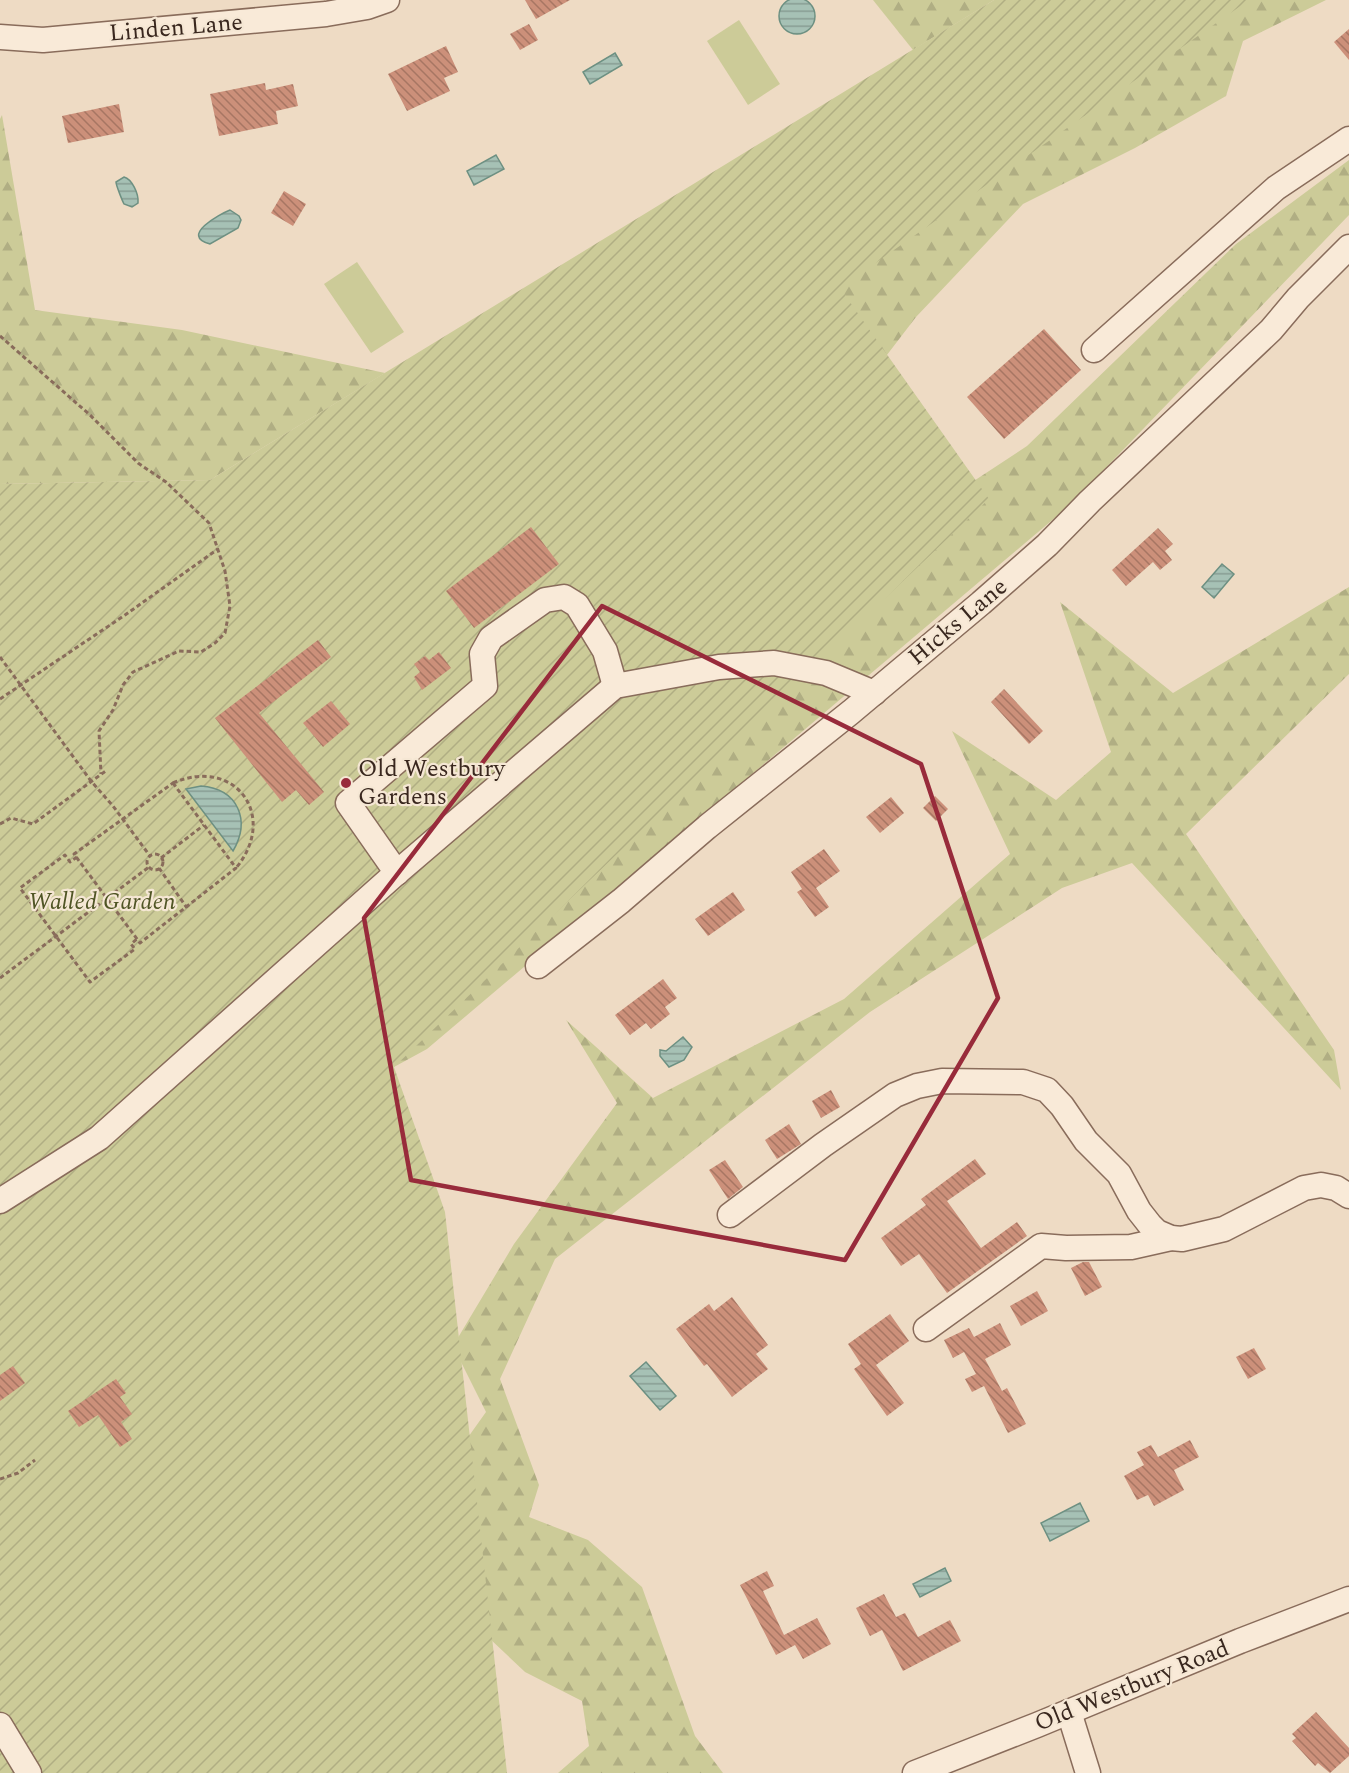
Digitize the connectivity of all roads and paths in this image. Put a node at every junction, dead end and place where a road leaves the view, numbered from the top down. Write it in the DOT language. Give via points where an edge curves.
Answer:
graph roads {
  1 [pos="387,0"];
  2 [pos="0,37"];
  3 [pos="1349,139"];
  4 [pos="1349,247"];
  5 [pos="0,336"];
  6 [pos="1094,350"];
  7 [pos="218,549"];
  8 [pos="0,657"];
  9 [pos="21,686"];
  10 [pos="615,686"];
  11 [pos="874,693"];
  12 [pos="0,699"];
  13 [pos="107,770"];
  14 [pos="101,774"];
  15 [pos="91,781"];
  16 [pos="173,783"];
  17 [pos="122,819"];
  18 [pos="0,824"];
  19 [pos="204,825"];
  20 [pos="150,856"];
  21 [pos="77,857"];
  22 [pos="161,858"];
  23 [pos="149,867"];
  24 [pos="236,867"];
  25 [pos="159,868"];
  26 [pos="397,873"];
  27 [pos="107,898"];
  28 [pos="187,908"];
  29 [pos="56,936"];
  30 [pos="137,939"];
  31 [pos="538,966"];
  32 [pos="0,978"];
  33 [pos="1349,1196"];
  34 [pos="0,1201"];
  35 [pos="730,1215"];
  36 [pos="1172,1238"];
  37 [pos="926,1329"];
  38 [pos="35,1460"];
  39 [pos="0,1479"];
  40 [pos="1349,1599"];
  41 [pos="1069,1712"];
  42 [pos="0,1725"];
  43 [pos="29,1773"];
  44 [pos="915,1773"];
  45 [pos="1088,1773"];
  1 -- 2 [label="street, Linden Lane" via="315,15 43,40"];
  3 -- 6 [label="street" via="1276,188"];
  4 -- 11 [label="street, Hicks Lane" via="1270,330 1047,545"];
  5 -- 7 [label="path" via="209,523"];
  7 -- 9 [label="path"];
  7 -- 14 [label="path" via="230,606 225,633 201,652 179,651 133,672 99,731"];
  8 -- 9 [label="path"];
  9 -- 12 [label="path"];
  9 -- 15 [label="path"];
  10 -- 11 [label="street" via="719,667 774,663 826,673"];
  10 -- 26 [label="street"];
  10 -- 26 [label="street" via="605,651 577,605 564,597 545,600 491,638 482,654 485,686 348,803"];
  11 -- 31 [label="street, Hicks Lane"];
  13 -- 14 [label="path"];
  14 -- 15 [label="path"];
  15 -- 17 [label="path"];
  15 -- 18 [label="path" via="33,824 11,818"];
  16 -- 17 [label="path"];
  16 -- 19 [label="path"];
  16 -- 24 [label="path" via="188,776 207,775 226,781 243,796 254,828 246,855"];
  17 -- 20 [label="path"];
  17 -- 21 [label="path" via="74,854"];
  19 -- 22 [label="path"];
  19 -- 24 [label="path"];
  20 -- 22 [label="path" via="157,854"];
  20 -- 23 [label="path"];
  21 -- 27 [label="path"];
  21 -- 29 [label="path" via="70,862 65,855 20,888"];
  22 -- 25 [label="path"];
  23 -- 25 [label="path"];
  23 -- 27 [label="path"];
  24 -- 28 [label="path"];
  25 -- 28 [label="path"];
  26 -- 34 [label="street" via="99,1138"];
  27 -- 29 [label="path"];
  27 -- 30 [label="path"];
  28 -- 30 [label="path" via="140,943"];
  29 -- 30 [label="path" via="90,982 135,949 131,944"];
  29 -- 32 [label="path"];
  33 -- 36 [label="street" via="1321,1185 1304,1188 1224,1228"];
  35 -- 36 [label="street" via="896,1095 942,1081 1023,1082 1047,1090 1086,1141 1119,1174 1150,1225"];
  36 -- 37 [label="street" via="1131,1246 1041,1246"];
  38 -- 39 [label="path" via="18,1473"];
  40 -- 41 [label="street, Old Westbury Road"];
  41 -- 44 [label="street, Old Westbury Road"];
  41 -- 45 [label="street"];
  42 -- 43 [label="street"];
}
